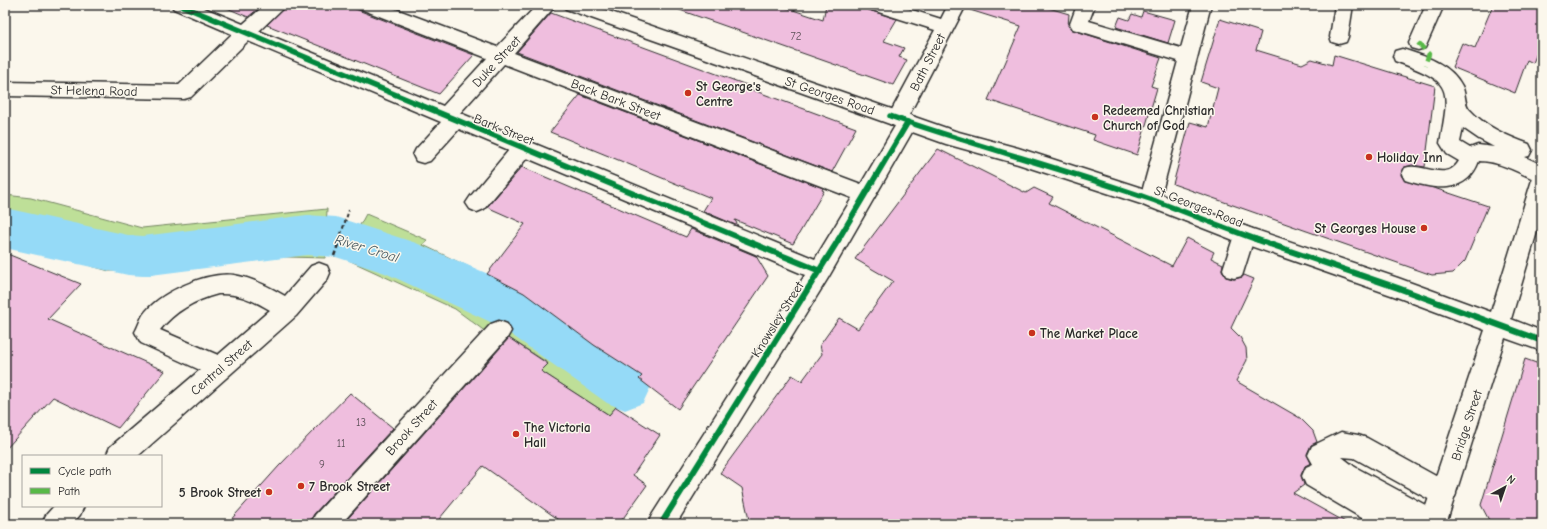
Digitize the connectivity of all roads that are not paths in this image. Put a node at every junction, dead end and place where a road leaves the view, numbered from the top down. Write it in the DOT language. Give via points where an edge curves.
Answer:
graph roads {
  1 [pos="180,5"];
  2 [pos="276,5"];
  3 [pos="367,5"];
  4 [pos="547,5"];
  5 [pos="572,5"];
  6 [pos="874,5"];
  7 [pos="957,5"];
  8 [pos="1086,5"];
  9 [pos="1202,5"];
  10 [pos="1344,5"];
  11 [pos="1435,5"];
  12 [pos="945,27"];
  13 [pos="245,33"];
  14 [pos="1339,37"];
  15 [pos="1418,43"];
  16 [pos="501,56"];
  17 [pos="1402,56"];
  18 [pos="1188,57"];
  19 [pos="5,89"];
  20 [pos="1456,107"];
  21 [pos="450,118"];
  22 [pos="902,121"];
  23 [pos="1476,128"];
  24 [pos="523,148"];
  25 [pos="423,155"];
  26 [pos="1473,155"];
  27 [pos="1542,158"];
  28 [pos="1412,174"];
  29 [pos="1542,174"];
  30 [pos="1542,180"];
  31 [pos="865,194"];
  32 [pos="1150,199"];
  33 [pos="478,203"];
  34 [pos="1244,235"];
  35 [pos="1234,269"];
  36 [pos="820,271"];
  37 [pos="319,273"];
  38 [pos="288,309"];
  39 [pos="1498,325"];
  40 [pos="499,331"];
  41 [pos="1542,341"];
  42 [pos="221,368"];
  43 [pos="120,455"];
  44 [pos="70,507"];
  45 [pos="1436,515"];
  46 [pos="55,524"];
  47 [pos="324,524"];
  48 [pos="661,524"];
  49 [pos="1397,524"];
  1 -- 13 [label="street, Bark Street"];
  2 -- 13 [label="street"];
  3 -- 16 [label="street, Back Bark Street"];
  4 -- 16 [label="street, Duke Street"];
  5 -- 22 [label="street, St Georges Road"];
  6 -- 12 [label="street"];
  7 -- 12 [label="street, Bath Street"];
  8 -- 18 [label="street" via="1079,24"];
  9 -- 18 [label="street"];
  10 -- 14 [label="street"];
  11 -- 15 [label="street"];
  12 -- 22 [label="street, Bath Street"];
  13 -- 19 [label="street, St Helena Road" via="184,92"];
  13 -- 21 [label="street, Bark Street"];
  16 -- 21 [label="street, Duke Street"];
  16 -- 31 [label="street, Back Bark Street"];
  17 -- 20 [label="street" via="1425,65 1448,80 1454,88"];
  18 -- 32 [label="street"];
  20 -- 23 [label="street" via="1465,120"];
  20 -- 26 [label="street" via="1450,143 1460,153"];
  21 -- 24 [label="street, Bark Street"];
  21 -- 25 [label="street, Duke Street"];
  22 -- 31 [label="street, Knowsley Street"];
  22 -- 32 [label="street, St Georges Road"];
  23 -- 26 [label="street"];
  23 -- 27 [label="street" via="1492,138"];
  24 -- 33 [label="street"];
  24 -- 36 [label="street, Bark Street"];
  26 -- 28 [label="street" via="1465,170 1445,180 1432,180"];
  26 -- 29 [label="street" via="1484,152 1500,156"];
  30 -- 39 [label="street, Bridge Street"];
  31 -- 36 [label="street, Knowsley Street"];
  32 -- 34 [label="street, St Georges Road"];
  34 -- 35 [label="street"];
  34 -- 39 [label="street, St Georges Road"];
  36 -- 48 [label="street, Knowsley Street"];
  37 -- 38 [label="street, Central Street"];
  38 -- 42 [label="street, Central Street"];
  38 -- 42 [label="street" via="251,290 229,283 190,293 170,305 148,324 149,336"];
  39 -- 41 [label="street, St Georges Road"];
  39 -- 45 [label="street, Bridge Street"];
  40 -- 47 [label="street, Brook Street"];
  42 -- 43 [label="street, Central Street"];
  44 -- 46 [label="street"];
  45 -- 49 [label="street" via="1318,465"];
}
